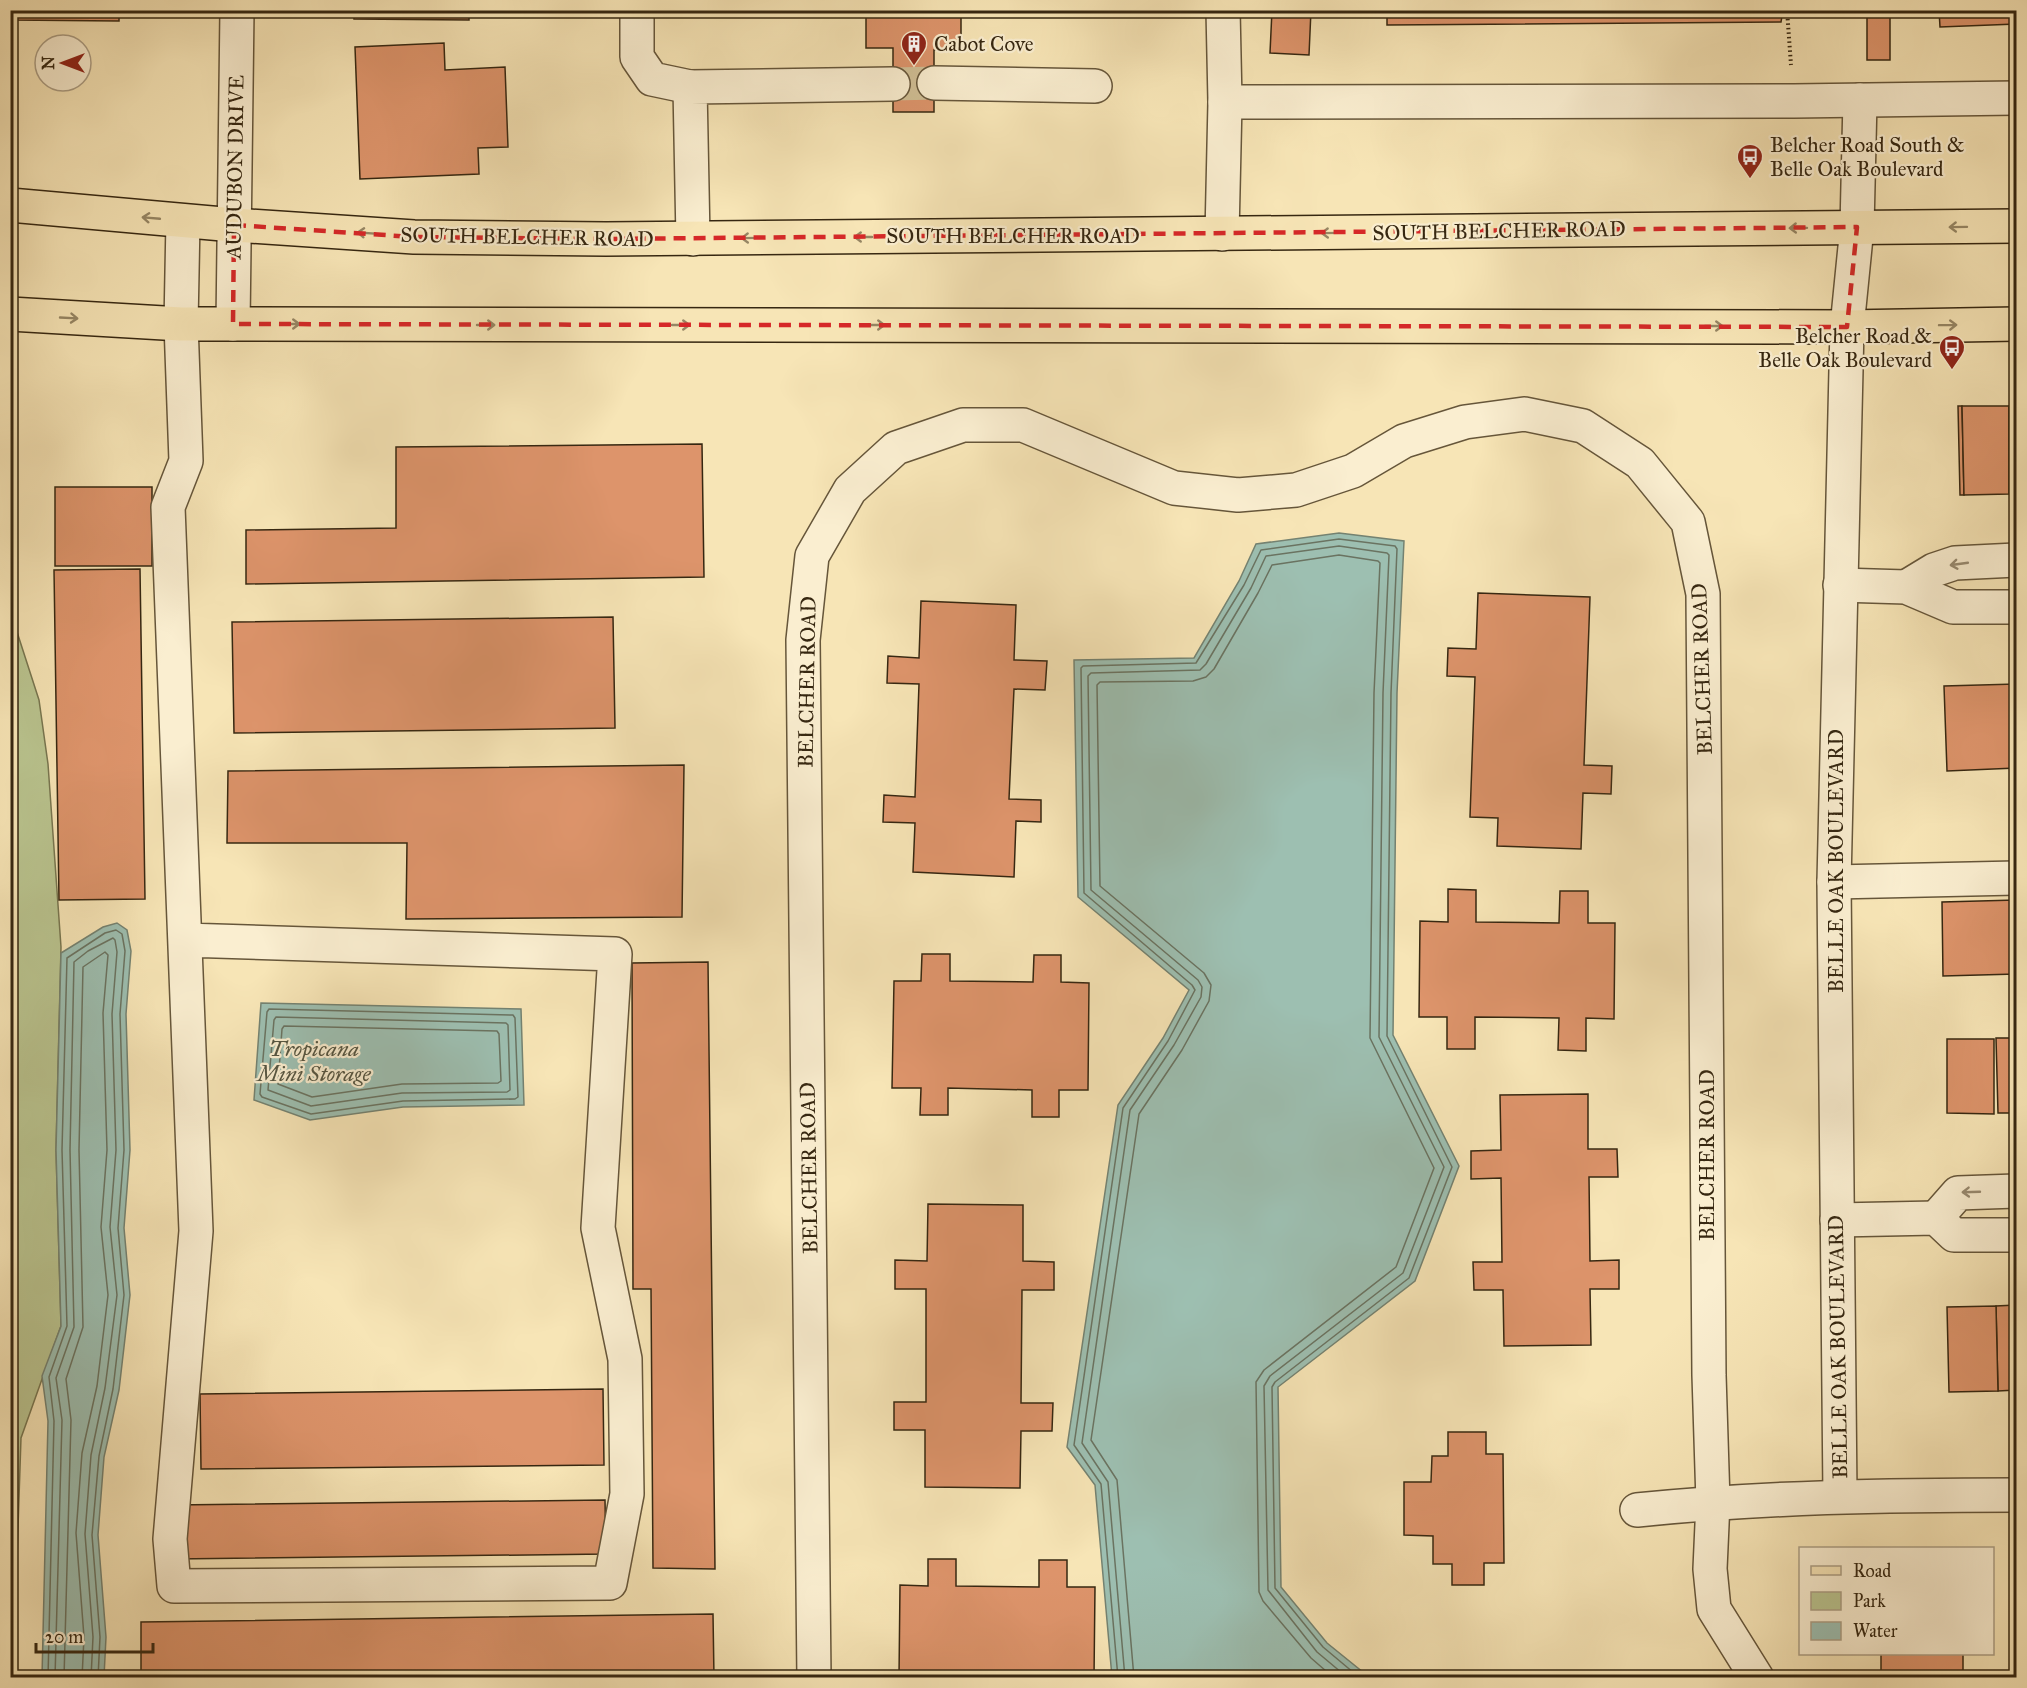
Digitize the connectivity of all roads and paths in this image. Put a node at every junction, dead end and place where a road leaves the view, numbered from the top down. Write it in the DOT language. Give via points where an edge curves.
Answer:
graph roads {
  1 [pos="237,10"];
  2 [pos="637,10"];
  3 [pos="1223,10"];
  4 [pos="1787,10"];
  5 [pos="1849,10"];
  6 [pos="1864,10"];
  7 [pos="893,84"];
  8 [pos="934,84"];
  9 [pos="1095,86"];
  10 [pos="690,87"];
  11 [pos="2016,98"];
  12 [pos="1860,100"];
  13 [pos="1794,101"];
  14 [pos="1225,102"];
  15 [pos="10,205"];
  16 [pos="183,220"];
  17 [pos="234,225"];
  18 [pos="2016,226"];
  19 [pos="1857,227"];
  20 [pos="1222,234"];
  21 [pos="693,239"];
  22 [pos="10,314"];
  23 [pos="181,324"];
  24 [pos="233,324"];
  25 [pos="2016,324"];
  26 [pos="1847,327"];
  27 [pos="2016,560"];
  28 [pos="1840,585"];
  29 [pos="1906,587"];
  30 [pos="2016,607"];
  31 [pos="2016,878"];
  32 [pos="1834,882"];
  33 [pos="184,940"];
  34 [pos="2016,1191"];
  35 [pos="1936,1218"];
  36 [pos="1837,1220"];
  37 [pos="2016,1235"];
  38 [pos="2016,1495"];
  39 [pos="1840,1496"];
  40 [pos="1713,1502"];
  41 [pos="1637,1510"];
  42 [pos="814,1677"];
  43 [pos="1756,1677"];
  1 -- 17 [label="street, AUDUBON DRIVE"];
  2 -- 10 [label="street" via="637,57 652,79"];
  3 -- 14 [label="street"];
  4 -- 13 [label="path"];
  5 -- 6 [label="path" via="1864,15"];
  7 -- 10 [label="street"];
  8 -- 9 [label="street"];
  10 -- 21 [label="street"];
  11 -- 12 [label="street"];
  12 -- 13 [label="street"];
  12 -- 19 [label="street, BELLE OAK BOULEVARD"];
  13 -- 14 [label="street"];
  14 -- 20 [label="street"];
  16 -- 15 [label="main road, SOUTH BELCHER ROAD, one-way"];
  16 -- 17 [label="main road, SOUTH BELCHER ROAD"];
  16 -- 23 [label="street"];
  21 -- 17 [label="main road, SOUTH BELCHER ROAD, one-way" via="414,237"];
  17 -- 24 [label="street, AUDUBON DRIVE"];
  18 -- 19 [label="main road, SOUTH BELCHER ROAD, one-way"];
  19 -- 20 [label="main road, SOUTH BELCHER ROAD, one-way"];
  19 -- 26 [label="street, BELLE OAK BOULEVARD"];
  20 -- 21 [label="main road, SOUTH BELCHER ROAD, one-way"];
  22 -- 23 [label="main road, one-way"];
  23 -- 24 [label="main road"];
  23 -- 33 [label="street" via="186,462 168,507"];
  24 -- 26 [label="main road, one-way"];
  26 -- 25 [label="main road, one-way"];
  26 -- 28 [label="street, BELLE OAK BOULEVARD"];
  27 -- 29 [label="street, one-way" via="1955,563"];
  28 -- 29 [label="street"];
  28 -- 32 [label="street, BELLE OAK BOULEVARD"];
  29 -- 30 [label="street" via="1953,607"];
  31 -- 32 [label="street"];
  32 -- 36 [label="street, BELLE OAK BOULEVARD"];
  33 -- 33 [label="street" via="196,1231 170,1539 174,1586 610,1583 627,1494 625,1359 598,1228 615,954"];
  34 -- 35 [label="street, one-way" via="1958,1193"];
  35 -- 36 [label="street"];
  35 -- 37 [label="street" via="1954,1235"];
  36 -- 39 [label="street, BELLE OAK BOULEVARD"];
  38 -- 39 [label="street"];
  39 -- 40 [label="street"];
  40 -- 41 [label="street"];
  40 -- 42 [label="street, BELCHER ROAD" via="1703,594 1688,522 1640,463 1583,426 1524,414 1465,423 1404,441 1353,471 1296,490 1238,495 1174,488 1023,425 963,425 896,448 850,490 812,556 803,640"];
  40 -- 43 [label="street, BELCHER ROAD" via="1710,1569 1714,1609"];
}
